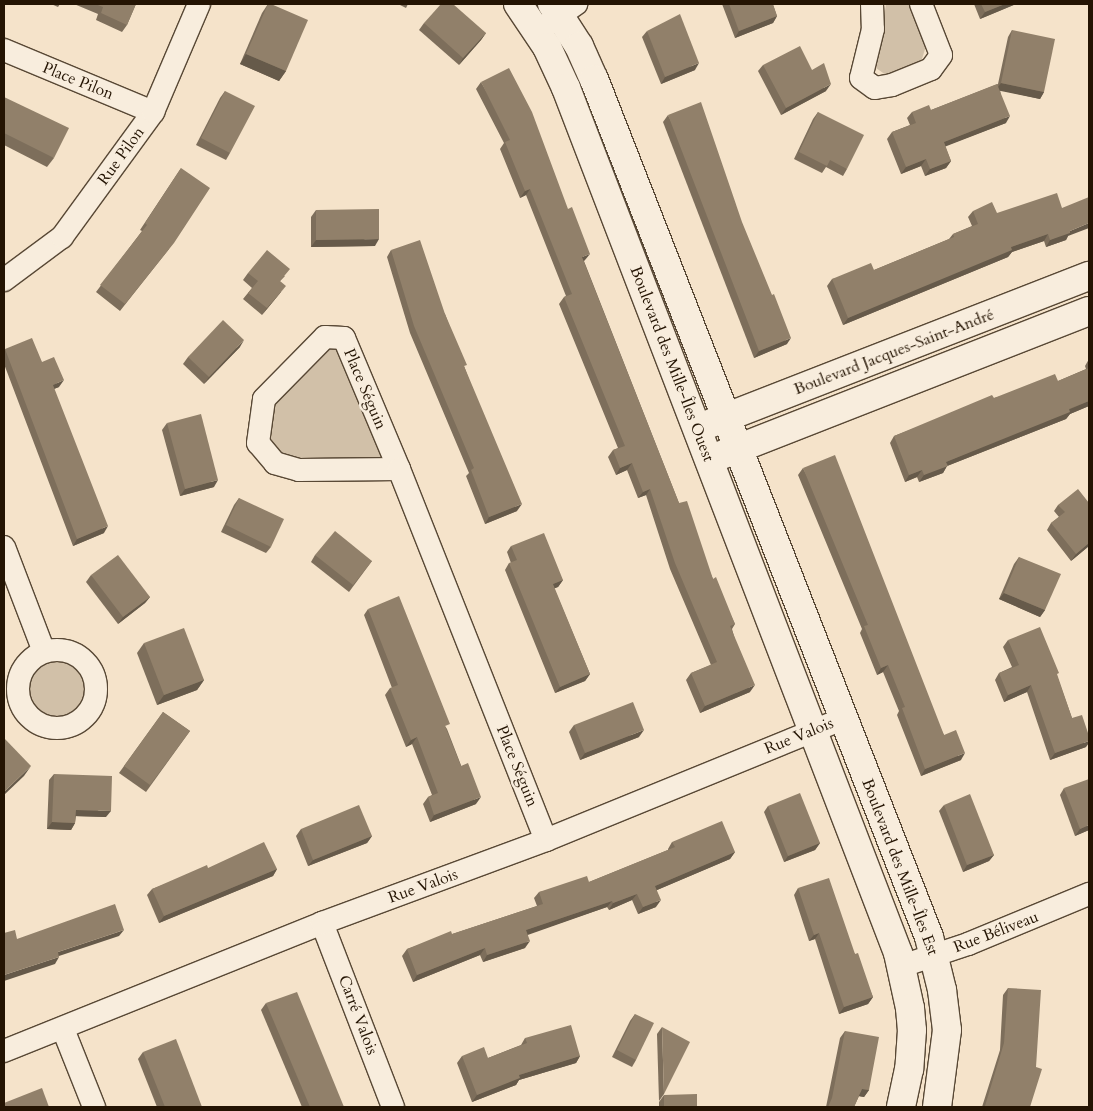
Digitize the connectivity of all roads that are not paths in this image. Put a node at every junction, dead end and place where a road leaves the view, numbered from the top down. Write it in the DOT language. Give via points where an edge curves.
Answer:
graph roads {
  1 [pos="199,4"];
  2 [pos="518,4"];
  3 [pos="872,4"];
  4 [pos="921,4"];
  5 [pos="563,7"];
  6 [pos="537,31"];
  7 [pos="4,50"];
  8 [pos="153,112"];
  9 [pos="1089,276"];
  10 [pos="4,280"];
  11 [pos="1089,311"];
  12 [pos="724,418"];
  13 [pos="698,428"];
  14 [pos="737,449"];
  15 [pos="708,460"];
  16 [pos="399,469"];
  17 [pos="4,547"];
  18 [pos="44,652"];
  19 [pos="842,719"];
  20 [pos="812,730"];
  21 [pos="546,840"];
  22 [pos="1089,894"];
  23 [pos="322,923"];
  24 [pos="934,955"];
  25 [pos="902,966"];
  26 [pos="63,1029"];
  27 [pos="4,1051"];
  28 [pos="94,1107"];
  29 [pos="393,1107"];
  30 [pos="902,1107"];
  31 [pos="937,1107"];
  1 -- 8 [label="street, Rue Pilon"];
  2 -- 6 [label="street, Boulevard des Mille-Îles Ouest"];
  3 -- 4 [label="street" via="873,29 861,78 875,88 892,85 931,69 941,55"];
  5 -- 6 [label="street"];
  5 -- 12 [label="street, Boulevard des Mille-Îles Ouest" via="594,79"];
  6 -- 13 [label="street, Boulevard des Mille-Îles Ouest" via="566,88"];
  7 -- 8 [label="street, Place Pilon"];
  8 -- 10 [label="street, Rue Pilon" via="62,237"];
  9 -- 12 [label="street, Boulevard Jacques-Saint-André"];
  11 -- 14 [label="street, Boulevard Jacques-Saint-André"];
  12 -- 13 [label="street, Boulevard Jacques-Saint-André"];
  12 -- 14 [label="street, Boulevard des Mille-Îles Ouest"];
  13 -- 15 [label="street, Boulevard des Mille-Îles Ouest"];
  14 -- 15 [label="street, Boulevard Jacques-Saint-André"];
  14 -- 19 [label="street, Boulevard des Mille-Îles Ouest"];
  15 -- 20 [label="street, Boulevard des Mille-Îles Ouest"];
  16 -- 16 [label="street, Place Séguin" via="344,338 325,337 264,400 258,443 275,463 299,470"];
  16 -- 21 [label="street, Place Séguin"];
  17 -- 18 [label="street"];
  19 -- 20 [label="street, Rue Valois"];
  19 -- 24 [label="street, Boulevard des Mille-Îles Est"];
  20 -- 21 [label="street, Rue Valois"];
  20 -- 25 [label="street, Boulevard des Mille-Îles Est"];
  21 -- 23 [label="street, Rue Valois"];
  22 -- 24 [label="street, Rue Béliveau"];
  23 -- 26 [label="street, Rue Valois"];
  23 -- 29 [label="street, Carré Valois"];
  24 -- 25 [label="street, Rue Béliveau"];
  24 -- 31 [label="street, Boulevard des Mille-Îles Est" via="947,1030"];
  25 -- 30 [label="street, Boulevard des Mille-Îles Est" via="912,1039"];
  26 -- 27 [label="street, Rue Valois"];
  26 -- 28 [label="street"];
}
